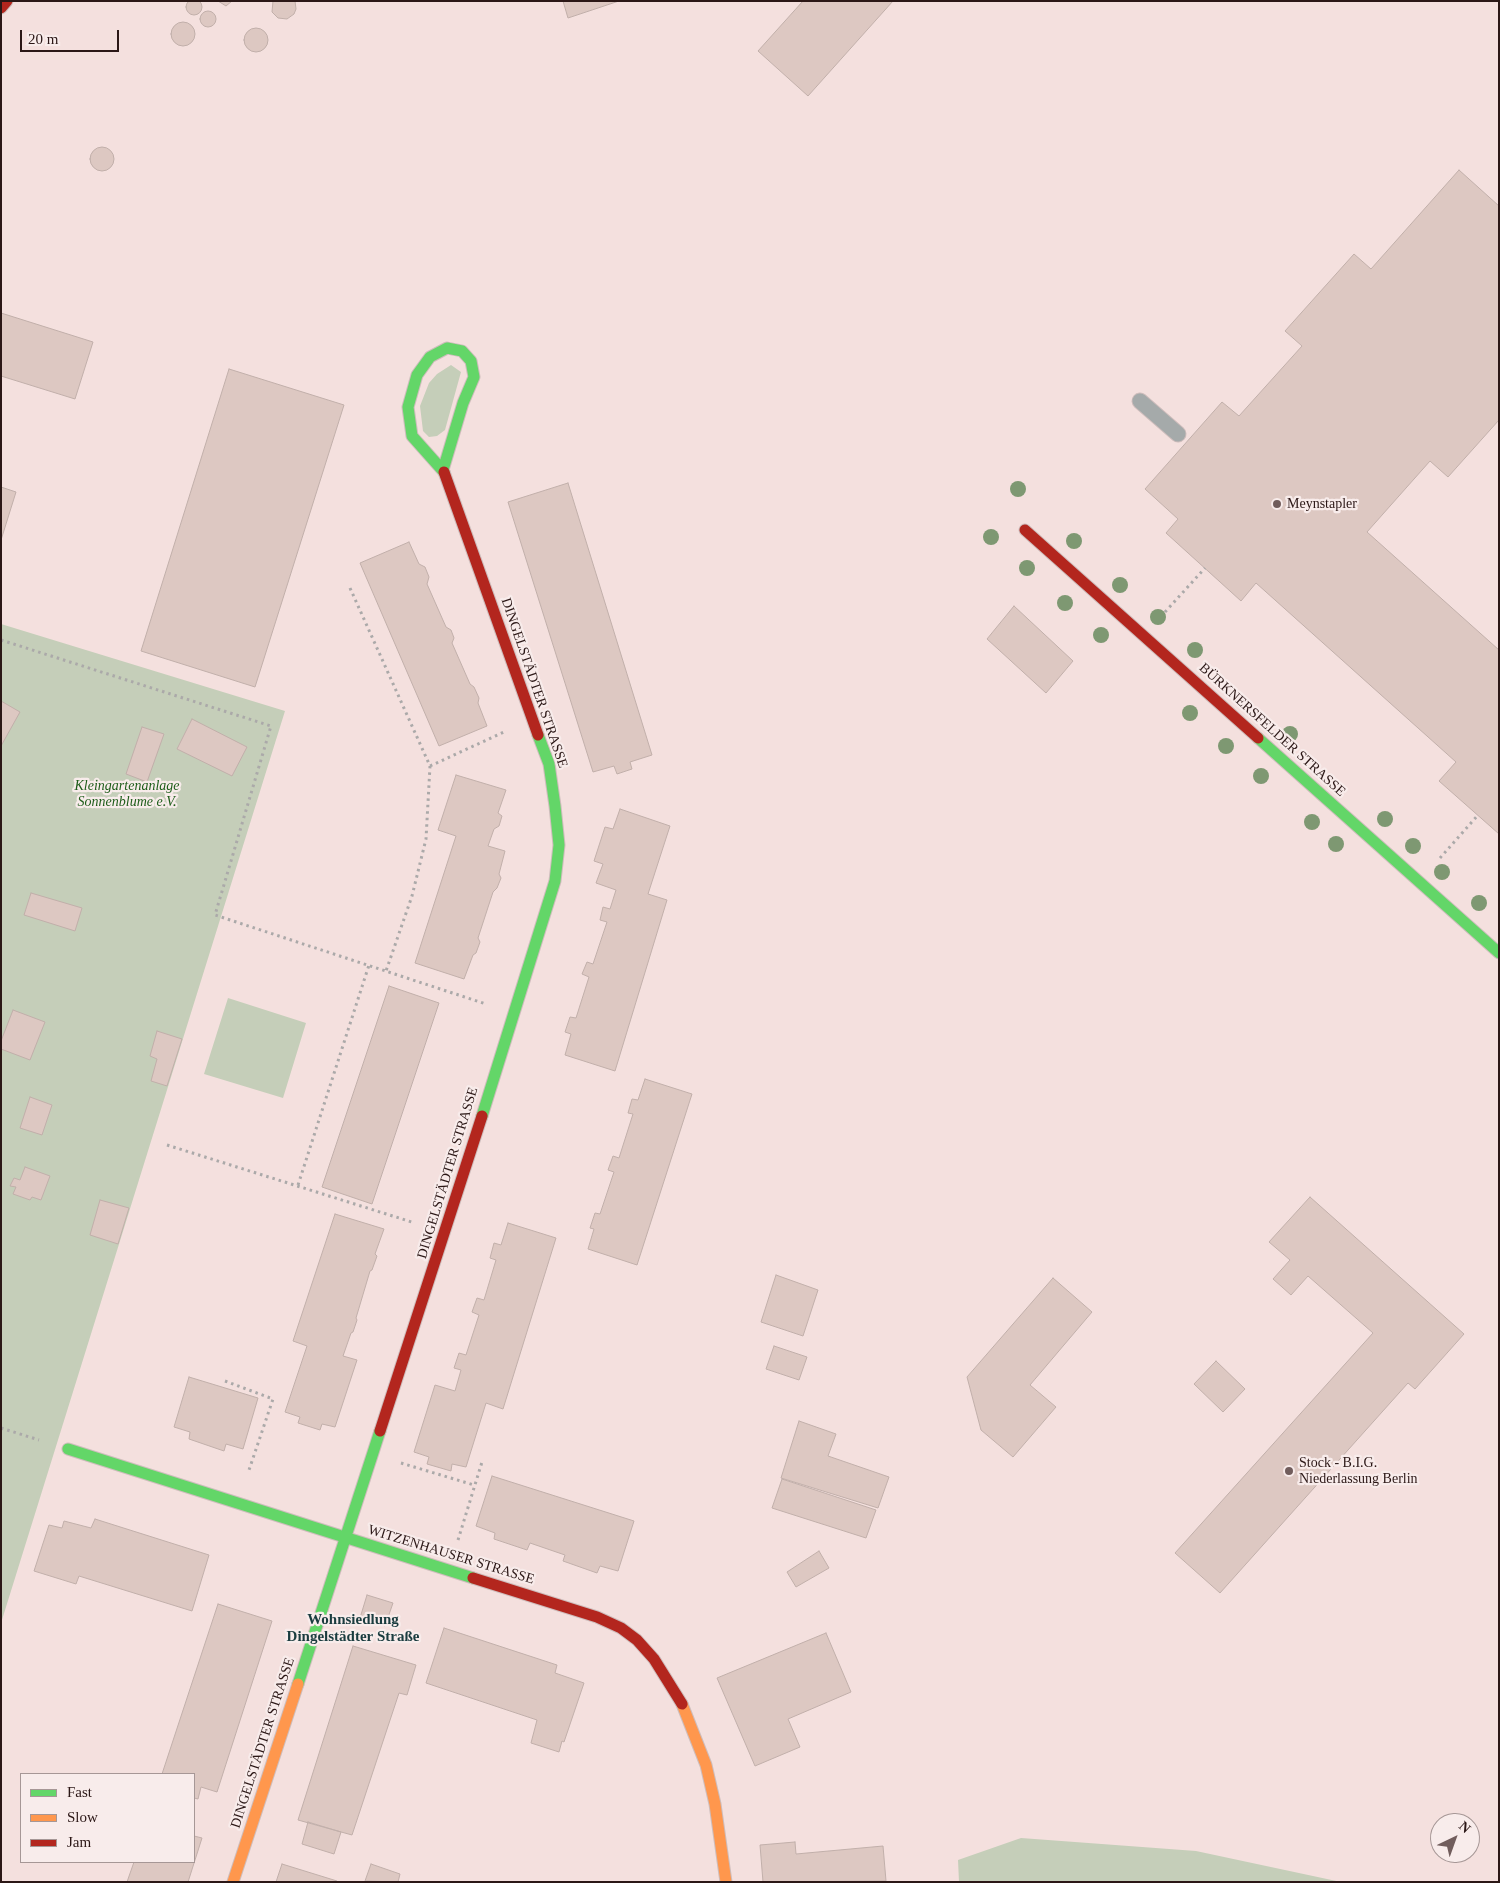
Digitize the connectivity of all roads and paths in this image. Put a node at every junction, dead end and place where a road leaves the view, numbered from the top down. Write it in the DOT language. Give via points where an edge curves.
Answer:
graph roads {
  1 [pos="7,1"];
  2 [pos="1,8"];
  3 [pos="1140,401"];
  4 [pos="1178,434"];
  5 [pos="442,470"];
  6 [pos="1025,530"];
  7 [pos="1205,568"];
  8 [pos="350,588"];
  9 [pos="1164,612"];
  10 [pos="1,640"];
  11 [pos="532,720"];
  12 [pos="430,766"];
  13 [pos="1478,815"];
  14 [pos="1440,858"];
  15 [pos="1499,953"];
  16 [pos="368,965"];
  17 [pos="386,971"];
  18 [pos="487,1004"];
  19 [pos="167,1145"];
  20 [pos="298,1185"];
  21 [pos="416,1224"];
  22 [pos="225,1381"];
  23 [pos="1,1428"];
  24 [pos="68,1449"];
  25 [pos="398,1462"];
  26 [pos="482,1462"];
  27 [pos="246,1480"];
  28 [pos="474,1485"];
  29 [pos="346,1538"];
  30 [pos="456,1546"];
  31 [pos="233,1882"];
  32 [pos="726,1882"];
  1 -- 2 [label="street"];
  3 -- 4 [label="lane"];
  5 -- 5 [label="street, DINGELSTÄDTER STRASSE" via="474,377 471,361 462,351 447,348 430,357 417,375 408,407 412,436"];
  5 -- 11 [label="street, DINGELSTÄDTER STRASSE"];
  6 -- 15 [label="street, BÜRKNERSFELDER STRASSE"];
  7 -- 9 [label="path"];
  8 -- 12 [label="path"];
  10 -- 16 [label="path" via="271,726 215,915"];
  11 -- 12 [label="path"];
  11 -- 29 [label="street, DINGELSTÄDTER STRASSE" via="549,764 559,845 555,880"];
  12 -- 17 [label="path" via="426,839 412,896"];
  13 -- 14 [label="path"];
  16 -- 17 [label="path"];
  16 -- 20 [label="path"];
  17 -- 18 [label="path"];
  19 -- 20 [label="path"];
  20 -- 21 [label="path"];
  22 -- 27 [label="path" via="273,1399"];
  23 -- 24 [label="path"];
  24 -- 29 [label="street, WITZENHAUSER STRASSE"];
  25 -- 28 [label="path"];
  26 -- 28 [label="path"];
  28 -- 30 [label="path"];
  29 -- 31 [label="street, DINGELSTÄDTER STRASSE"];
  29 -- 32 [label="street, WITZENHAUSER STRASSE" via="597,1617 638,1640 679,1698 697,1739 715,1804"];
}
